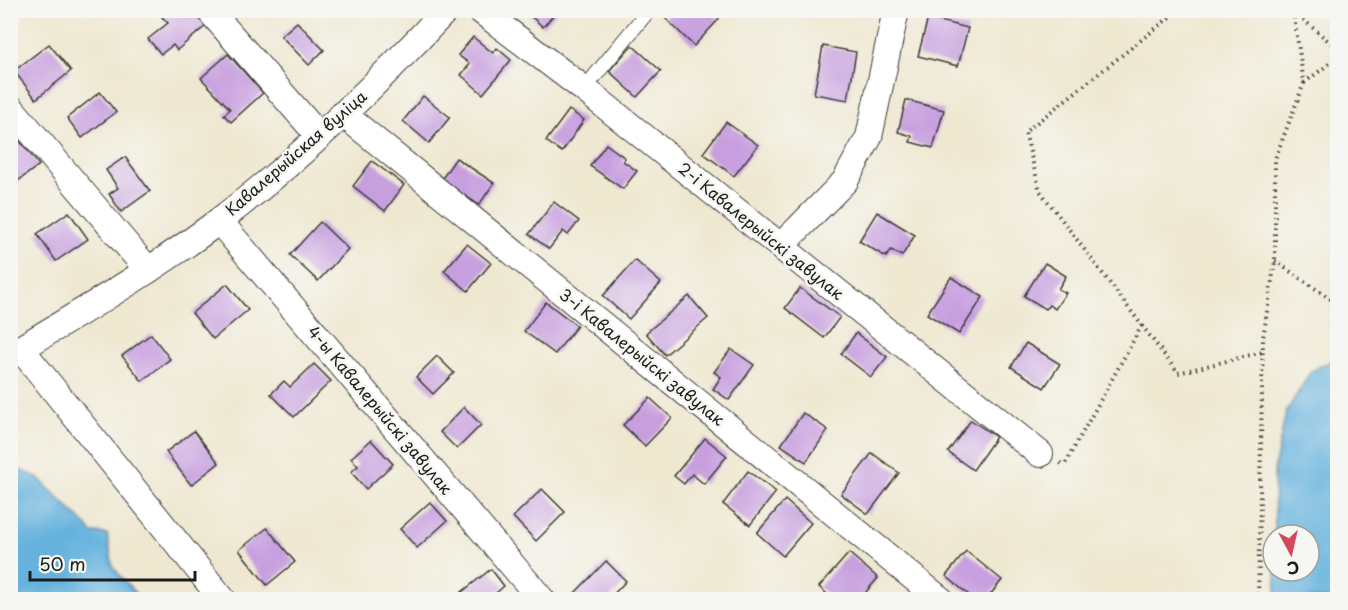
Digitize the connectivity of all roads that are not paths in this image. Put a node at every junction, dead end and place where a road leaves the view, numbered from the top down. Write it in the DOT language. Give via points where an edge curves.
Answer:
graph roads {
  1 [pos="209,10"];
  2 [pos="446,10"];
  3 [pos="480,10"];
  4 [pos="649,10"];
  5 [pos="896,10"];
  6 [pos="584,89"];
  7 [pos="10,107"];
  8 [pos="344,114"];
  9 [pos="319,136"];
  10 [pos="219,221"];
  11 [pos="781,246"];
  12 [pos="148,270"];
  13 [pos="16,352"];
  14 [pos="1040,454"];
  15 [pos="223,600"];
  16 [pos="542,600"];
  17 [pos="941,600"];
  1 -- 9 [label="street"];
  2 -- 8 [label="street, Кавалерыйская вуліца"];
  3 -- 6 [label="street, 2-і Кавалерыйскі завулак"];
  4 -- 6 [label="lane"];
  5 -- 11 [label="street" via="869,137 845,181"];
  6 -- 11 [label="street, 2-і Кавалерыйскі завулак"];
  7 -- 12 [label="street"];
  8 -- 9 [label="street, Кавалерыйская вуліца"];
  8 -- 17 [label="street, 3-і Кавалерыйскі завулак"];
  9 -- 10 [label="street, Кавалерыйская вуліца"];
  10 -- 12 [label="street, Кавалерыйская вуліца"];
  10 -- 16 [label="street, 4-ы Кавалерыйскі завулак"];
  11 -- 14 [label="street, 2-і Кавалерыйскі завулак"];
  12 -- 13 [label="street, Кавалерыйская вуліца"];
  13 -- 15 [label="street"];
}
